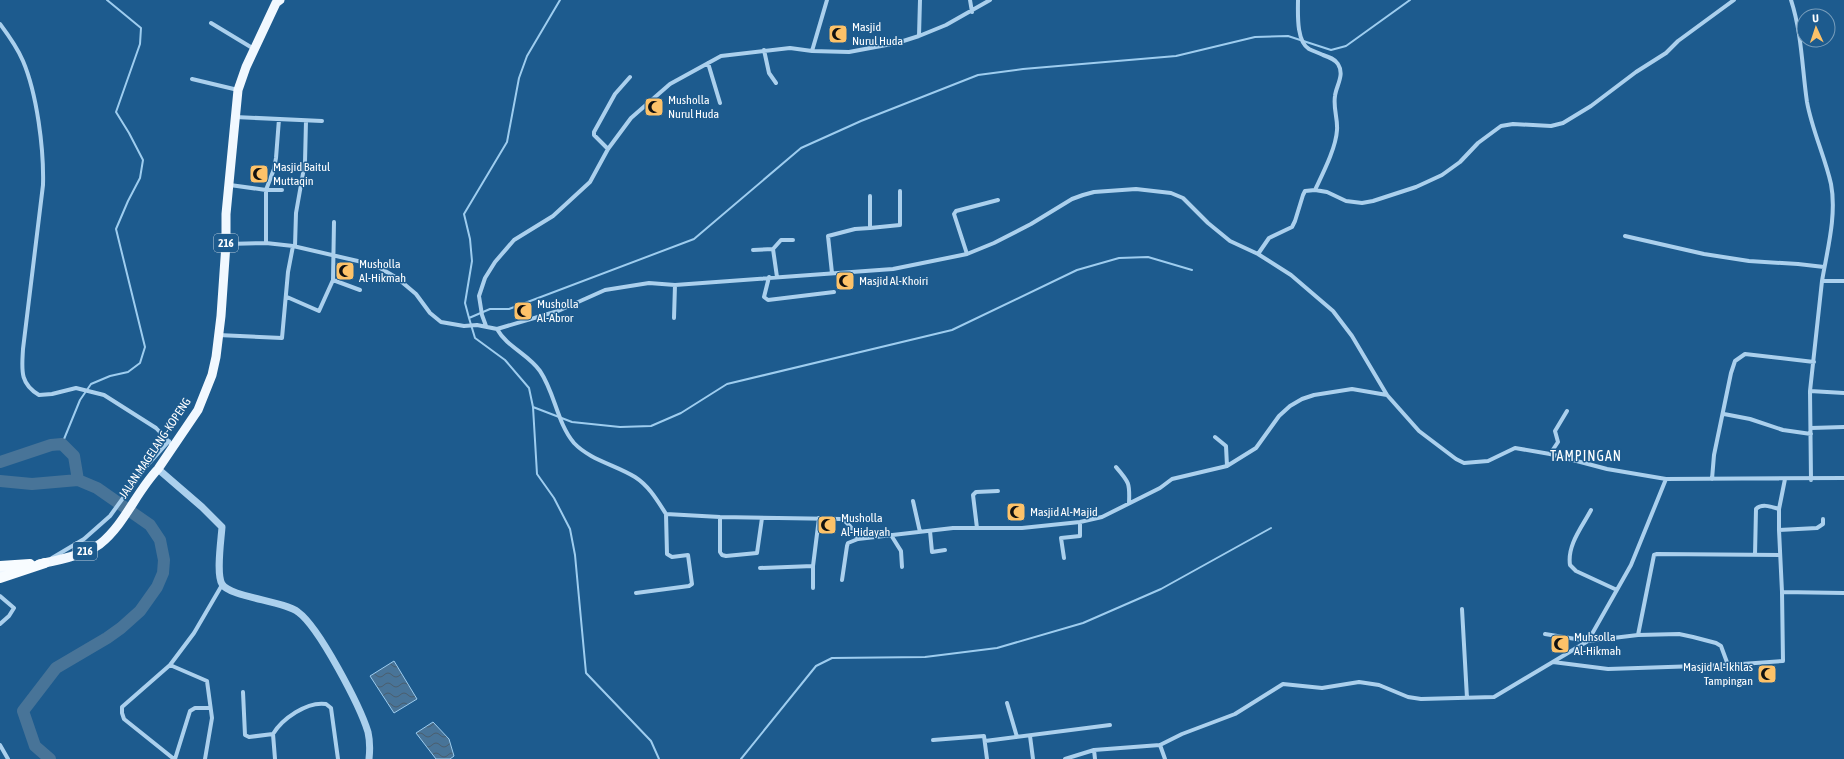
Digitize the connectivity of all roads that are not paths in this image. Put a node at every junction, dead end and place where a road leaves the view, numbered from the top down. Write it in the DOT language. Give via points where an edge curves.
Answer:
graph roads {
  1 [pos="280,0"];
  2 [pos="827,0"];
  3 [pos="920,0"];
  4 [pos="970,0"];
  5 [pos="990,0"];
  6 [pos="1298,0"];
  7 [pos="1734,0"];
  8 [pos="1791,0"];
  9 [pos="972,12"];
  10 [pos="211,23"];
  11 [pos="0,24"];
  12 [pos="919,36"];
  13 [pos="255,49"];
  14 [pos="764,50"];
  15 [pos="812,51"];
  16 [pos="708,63"];
  17 [pos="630,77"];
  18 [pos="192,79"];
  19 [pos="776,83"];
  20 [pos="238,90"];
  21 [pos="720,103"];
  22 [pos="235,117"];
  23 [pos="279,119"];
  24 [pos="306,121"];
  25 [pos="322,121"];
  26 [pos="608,149"];
  27 [pos="230,185"];
  28 [pos="266,190"];
  29 [pos="282,190"];
  30 [pos="1315,190"];
  31 [pos="900,191"];
  32 [pos="870,196"];
  33 [pos="998,200"];
  34 [pos="334,222"];
  35 [pos="870,228"];
  36 [pos="1625,236"];
  37 [pos="793,240"];
  38 [pos="266,243"];
  39 [pos="226,244"];
  40 [pos="294,246"];
  41 [pos="773,249"];
  42 [pos="753,250"];
  43 [pos="967,254"];
  44 [pos="1258,254"];
  45 [pos="334,256"];
  46 [pos="1824,267"];
  47 [pos="832,273"];
  48 [pos="769,277"];
  49 [pos="777,277"];
  50 [pos="334,280"];
  51 [pos="1822,281"];
  52 [pos="1844,281"];
  53 [pos="675,285"];
  54 [pos="360,290"];
  55 [pos="834,292"];
  56 [pos="287,297"];
  57 [pos="674,318"];
  58 [pos="486,326"];
  59 [pos="497,329"];
  60 [pos="218,335"];
  61 [pos="1814,362"];
  62 [pos="1810,391"];
  63 [pos="1844,393"];
  64 [pos="1387,395"];
  65 [pos="1567,411"];
  66 [pos="1724,414"];
  67 [pos="1844,427"];
  68 [pos="1810,428"];
  69 [pos="1810,434"];
  70 [pos="1215,437"];
  71 [pos="171,444"];
  72 [pos="1550,454"];
  73 [pos="1227,466"];
  74 [pos="1116,467"];
  75 [pos="158,469"];
  76 [pos="1844,478"];
  77 [pos="1666,479"];
  78 [pos="1712,479"];
  79 [pos="1785,479"];
  80 [pos="1811,480"];
  81 [pos="998,491"];
  82 [pos="913,501"];
  83 [pos="1129,503"];
  84 [pos="1779,509"];
  85 [pos="1591,510"];
  86 [pos="666,514"];
  87 [pos="720,517"];
  88 [pos="762,518"];
  89 [pos="819,518"];
  90 [pos="1823,519"];
  91 [pos="1080,522"];
  92 [pos="977,528"];
  93 [pos="1779,530"];
  94 [pos="930,531"];
  95 [pos="920,532"];
  96 [pos="891,535"];
  97 [pos="858,539"];
  98 [pos="945,550"];
  99 [pos="1755,555"];
  100 [pos="1780,555"];
  101 [pos="1064,558"];
  102 [pos="46,563"];
  103 [pos="0,566"];
  104 [pos="813,566"];
  105 [pos="902,567"];
  106 [pos="760,568"];
  107 [pos="0,572"];
  108 [pos="0,578"];
  109 [pos="842,580"];
  110 [pos="222,585"];
  111 [pos="813,588"];
  112 [pos="1617,590"];
  113 [pos="1782,592"];
  114 [pos="636,593"];
  115 [pos="1844,593"];
  116 [pos="0,596"];
  117 [pos="1462,609"];
  118 [pos="0,624"];
  119 [pos="1545,634"];
  120 [pos="1638,635"];
  121 [pos="1588,641"];
  122 [pos="1553,662"];
  123 [pos="1728,665"];
  124 [pos="170,666"];
  125 [pos="242,692"];
  126 [pos="1466,698"];
  127 [pos="1007,703"];
  128 [pos="209,708"];
  129 [pos="1110,725"];
  130 [pos="273,734"];
  131 [pos="1030,736"];
  132 [pos="1017,737"];
  133 [pos="933,740"];
  134 [pos="985,741"];
  135 [pos="0,745"];
  136 [pos="1160,745"];
  137 [pos="1094,750"];
  138 [pos="8,759"];
  139 [pos="174,759"];
  140 [pos="205,759"];
  141 [pos="275,759"];
  142 [pos="338,759"];
  143 [pos="369,759"];
  144 [pos="987,759"];
  145 [pos="1033,759"];
  146 [pos="1065,759"];
  147 [pos="1095,759"];
  148 [pos="1165,759"];
  1 -- 13 [label="main road, JALAN MAGELANG-KOPENG / 216" via="276,3"];
  2 -- 15 [label="street"];
  3 -- 12 [label="street"];
  4 -- 9 [label="street"];
  5 -- 9 [label="street"];
  6 -- 30 [label="street" via="1299,32 1304,44 1308,49 1332,58 1341,71 1341,79 1334,98 1337,130 1335,141"];
  7 -- 30 [label="street" via="1678,41 1666,53 1563,123 1552,126 1501,126 1442,175 1416,187 1373,201 1346,201 1333,194"];
  8 -- 46 [label="street" via="1800,34 1810,114 1831,184 1831,224"];
  9 -- 12 [label="street"];
  10 -- 13 [label="street"];
  11 -- 71 [label="street" via="24,61 39,126 43,166 22,375 27,385 39,395 76,388 104,395 156,428"];
  12 -- 15 [label="street" via="849,52"];
  13 -- 20 [label="main road, JALAN MAGELANG-KOPENG / 216"];
  14 -- 15 [label="street" via="790,48"];
  14 -- 16 [label="street" via="721,56"];
  14 -- 19 [label="street" via="769,73"];
  16 -- 21 [label="street"];
  16 -- 26 [label="street" via="670,84 631,118"];
  17 -- 26 [label="street" via="615,94 594,132"];
  18 -- 20 [label="street"];
  20 -- 22 [label="main road, JALAN MAGELANG-KOPENG / 216"];
  22 -- 23 [label="street"];
  22 -- 27 [label="main road, JALAN MAGELANG-KOPENG / 216"];
  23 -- 24 [label="street"];
  23 -- 28 [label="street" via="275,163"];
  24 -- 25 [label="street"];
  24 -- 40 [label="street" via="305,156 296,213"];
  26 -- 58 [label="street" via="590,182 553,216 514,240 504,251 483,283 479,296"];
  27 -- 28 [label="street"];
  27 -- 39 [label="main road, JALAN MAGELANG-KOPENG / 216" via="226,214"];
  28 -- 29 [label="street"];
  28 -- 38 [label="street"];
  30 -- 44 [label="street" via="1308,190 1303,195 1292,227 1269,238"];
  31 -- 35 [label="street" via="900,225"];
  32 -- 35 [label="street"];
  33 -- 43 [label="street" via="956,211 954,214"];
  34 -- 45 [label="street"];
  35 -- 47 [label="street" via="828,236"];
  36 -- 46 [label="street" via="1741,260"];
  37 -- 41 [label="street" via="781,240"];
  38 -- 39 [label="street"];
  38 -- 40 [label="street"];
  39 -- 60 [label="main road, JALAN MAGELANG-KOPENG / 216"];
  40 -- 45 [label="street"];
  40 -- 56 [label="street" via="288,272"];
  41 -- 42 [label="street"];
  41 -- 49 [label="street"];
  43 -- 44 [label="street" via="1031,224 1072,199 1094,192 1136,189 1158,190 1183,198 1230,241"];
  43 -- 47 [label="street" via="894,269"];
  44 -- 64 [label="street" via="1291,275 1333,311 1352,336"];
  45 -- 50 [label="street"];
  45 -- 58 [label="street" via="374,265 397,278 416,294 430,313 441,322"];
  46 -- 51 [label="street"];
  47 -- 49 [label="street"];
  48 -- 49 [label="street"];
  48 -- 53 [label="street"];
  48 -- 55 [label="street" via="764,298 768,300"];
  50 -- 54 [label="street"];
  50 -- 56 [label="street" via="319,311"];
  51 -- 52 [label="street"];
  51 -- 61 [label="street"];
  53 -- 57 [label="street"];
  53 -- 59 [label="street" via="650,283 605,290 558,311"];
  56 -- 60 [label="street" via="282,338"];
  58 -- 59 [label="street"];
  59 -- 86 [label="street" via="503,339 539,370 574,443 590,455 646,485"];
  60 -- 71 [label="main road, JALAN MAGELANG-KOPENG / 216" via="212,375 198,410"];
  61 -- 62 [label="street"];
  61 -- 66 [label="street" via="1754,354 1740,356 1735,361 1731,373"];
  62 -- 63 [label="street"];
  62 -- 68 [label="street"];
  64 -- 72 [label="street" via="1419,431 1445,452 1464,463 1488,461 1515,448"];
  64 -- 73 [label="street" via="1352,390 1302,398 1279,416 1256,448"];
  65 -- 72 [label="street" via="1555,432 1558,442"];
  66 -- 69 [label="street" via="1750,419 1778,429"];
  66 -- 78 [label="street" via="1715,450"];
  67 -- 68 [label="street"];
  68 -- 69 [label="street"];
  69 -- 80 [label="street"];
  70 -- 73 [label="street" via="1226,446"];
  71 -- 75 [label="main road, JALAN MAGELANG-KOPENG / 216"];
  71 -- 102 [label="street" via="144,469 110,516 84,539"];
  72 -- 77 [label="street" via="1607,469"];
  73 -- 83 [label="street" via="1172,479 1160,488"];
  74 -- 83 [label="street" via="1128,481"];
  75 -- 102 [label="main road, JALAN MAGELANG-KOPENG / 216" via="117,526 98,545"];
  75 -- 110 [label="street" via="222,527 219,577"];
  76 -- 80 [label="street"];
  77 -- 78 [label="street"];
  77 -- 112 [label="street" via="1631,565"];
  78 -- 79 [label="street"];
  79 -- 80 [label="street"];
  79 -- 84 [label="street"];
  81 -- 92 [label="street" via="976,492 973,495"];
  82 -- 95 [label="street"];
  83 -- 91 [label="street" via="1102,517"];
  84 -- 93 [label="street"];
  84 -- 99 [label="street" via="1765,506 1756,509"];
  85 -- 112 [label="street" via="1571,547 1570,565 1576,571"];
  86 -- 87 [label="street"];
  86 -- 114 [label="street" via="667,554 672,557 688,555 692,584"];
  87 -- 88 [label="street"];
  87 -- 88 [label="street" via="720,552 726,556 757,553"];
  88 -- 89 [label="street"];
  89 -- 97 [label="street" via="846,521"];
  89 -- 104 [label="street"];
  90 -- 93 [label="street" via="1823,524 1817,528"];
  91 -- 92 [label="street" via="1022,528"];
  91 -- 101 [label="street" via="1080,536 1061,538"];
  92 -- 94 [label="street"];
  93 -- 100 [label="street"];
  94 -- 95 [label="street"];
  94 -- 98 [label="street" via="932,552"];
  95 -- 96 [label="street"];
  96 -- 97 [label="street"];
  96 -- 105 [label="street" via="901,551"];
  97 -- 109 [label="street" via="848,543"];
  99 -- 100 [label="street"];
  99 -- 120 [label="street" via="1654,555"];
  100 -- 113 [label="street"];
  102 -- 103 [label="highway"];
  102 -- 107 [label="main road, JALAN MAGELANG-KOPENG / 216"];
  102 -- 108 [label="highway"];
  104 -- 106 [label="street"];
  104 -- 111 [label="street"];
  110 -- 124 [label="street" via="194,633"];
  110 -- 143 [label="street" via="249,596 290,607 308,621 338,669 364,724 370,745"];
  112 -- 121 [label="street"];
  113 -- 115 [label="street"];
  113 -- 123 [label="street" via="1783,661"];
  116 -- 118 [label="street" via="14,608"];
  117 -- 126 [label="street"];
  119 -- 121 [label="street"];
  120 -- 121 [label="street"];
  120 -- 123 [label="street" via="1679,634 1716,643 1725,652"];
  121 -- 122 [label="street"];
  122 -- 123 [label="street" via="1608,669"];
  122 -- 126 [label="street" via="1494,697"];
  124 -- 128 [label="street" via="207,680"];
  124 -- 139 [label="street" via="125,703 122,713 124,719"];
  125 -- 130 [label="street" via="246,735 249,737"];
  126 -- 136 [label="street" via="1421,700 1379,685 1359,682 1322,688 1283,684 1235,714"];
  127 -- 132 [label="street"];
  128 -- 139 [label="street" via="195,708 190,711"];
  128 -- 140 [label="street" via="212,718"];
  129 -- 131 [label="street"];
  130 -- 141 [label="street"];
  130 -- 142 [label="street" via="286,718 318,704 326,704 331,708"];
  131 -- 132 [label="street"];
  131 -- 145 [label="street"];
  132 -- 134 [label="street"];
  133 -- 134 [label="street" via="984,736"];
  134 -- 144 [label="street"];
  135 -- 138 [label="street"];
  136 -- 137 [label="street"];
  136 -- 148 [label="street"];
  137 -- 146 [label="street"];
  137 -- 147 [label="street"];
}
